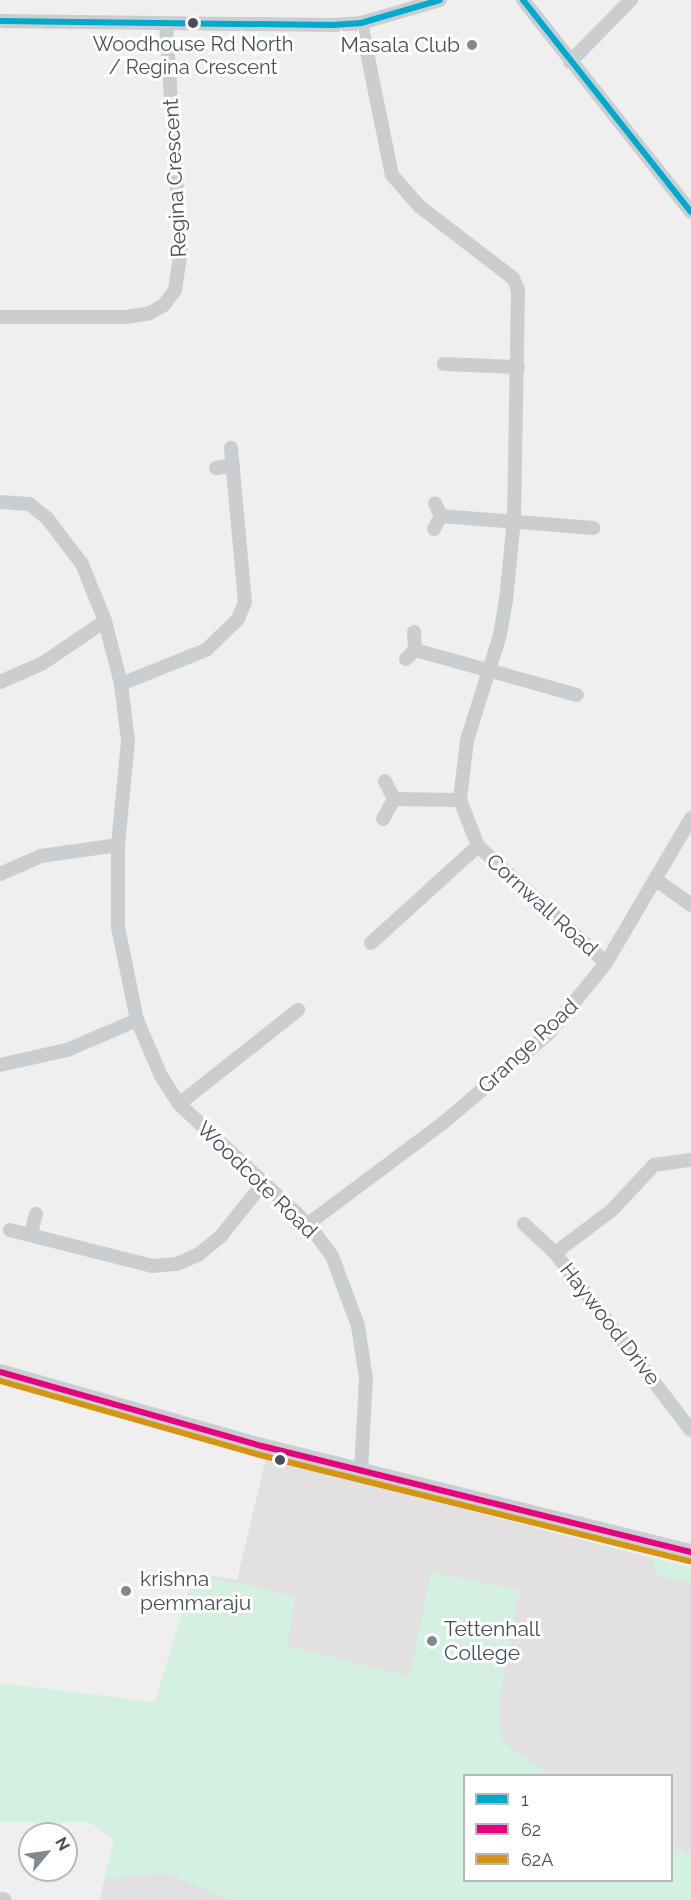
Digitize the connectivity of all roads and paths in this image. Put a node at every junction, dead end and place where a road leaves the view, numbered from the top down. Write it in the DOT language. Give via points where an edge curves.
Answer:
graph roads {
  1 [pos="440,0"];
  2 [pos="523,0"];
  3 [pos="632,0"];
  4 [pos="0,21"];
  5 [pos="361,23"];
  6 [pos="166,26"];
  7 [pos="570,62"];
  8 [pos="691,212"];
  9 [pos="0,317"];
  10 [pos="444,364"];
  11 [pos="518,367"];
  12 [pos="231,448"];
  13 [pos="232,465"];
  14 [pos="216,468"];
  15 [pos="0,502"];
  16 [pos="435,503"];
  17 [pos="514,519"];
  18 [pos="594,528"];
  19 [pos="105,621"];
  20 [pos="414,632"];
  21 [pos="489,670"];
  22 [pos="0,682"];
  23 [pos="121,684"];
  24 [pos="577,694"];
  25 [pos="384,781"];
  26 [pos="394,799"];
  27 [pos="460,800"];
  28 [pos="691,818"];
  29 [pos="383,819"];
  30 [pos="118,845"];
  31 [pos="478,846"];
  32 [pos="0,874"];
  33 [pos="655,879"];
  34 [pos="691,905"];
  35 [pos="371,943"];
  36 [pos="606,963"];
  37 [pos="298,1010"];
  38 [pos="137,1020"];
  39 [pos="0,1065"];
  40 [pos="179,1104"];
  41 [pos="691,1161"];
  42 [pos="264,1182"];
  43 [pos="36,1214"];
  44 [pos="308,1224"];
  45 [pos="524,1224"];
  46 [pos="10,1230"];
  47 [pos="32,1233"];
  48 [pos="555,1253"];
  49 [pos="0,1372"];
  50 [pos="691,1430"];
  51 [pos="361,1469"];
  52 [pos="691,1552"];
  1 -- 5 [label="street"];
  2 -- 7 [label="street"];
  3 -- 7 [label="street"];
  4 -- 6 [label="street"];
  5 -- 6 [label="street"];
  5 -- 11 [label="street, Cornwall Road" via="392,175 419,206 513,278 518,290"];
  6 -- 9 [label="street, Regina Crescent" via="181,250 175,290 164,305 150,313 126,317"];
  7 -- 8 [label="street"];
  10 -- 11 [label="street"];
  11 -- 17 [label="street, Cornwall Road"];
  12 -- 13 [label="street"];
  13 -- 14 [label="street"];
  13 -- 23 [label="street" via="245,602 238,619 206,650"];
  15 -- 19 [label="street, Woodcote Road" via="29,504 47,518 82,564"];
  16 -- 17 [label="street" via="437,523"];
  17 -- 18 [label="street"];
  17 -- 21 [label="street, Cornwall Road" via="506,600"];
  19 -- 22 [label="street" via="43,663"];
  19 -- 23 [label="street, Woodcote Road"];
  20 -- 21 [label="street" via="411,654"];
  21 -- 24 [label="street"];
  21 -- 27 [label="street, Cornwall Road" via="467,740"];
  23 -- 30 [label="street, Woodcote Road" via="128,741"];
  25 -- 26 [label="street"];
  26 -- 27 [label="street"];
  26 -- 29 [label="street"];
  27 -- 31 [label="street, Cornwall Road"];
  28 -- 33 [label="street, Grange Road"];
  30 -- 32 [label="street" via="40,856"];
  30 -- 38 [label="street, Woodcote Road" via="118,927"];
  31 -- 35 [label="street, Cornwall Road"];
  31 -- 36 [label="street, Cornwall Road"];
  33 -- 34 [label="street"];
  33 -- 36 [label="street, Grange Road"];
  36 -- 44 [label="street, Grange Road" via="549,1033 443,1123"];
  37 -- 40 [label="street, Woodcote Road"];
  38 -- 39 [label="street" via="68,1050"];
  38 -- 40 [label="street, Woodcote Road" via="161,1076"];
  40 -- 42 [label="street, Woodcote Road"];
  41 -- 48 [label="street" via="654,1165 612,1210"];
  42 -- 44 [label="street, Woodcote Road"];
  42 -- 47 [label="street" via="221,1236 200,1254 177,1264 152,1266"];
  43 -- 47 [label="street"];
  44 -- 51 [label="street, Woodcote Road" via="332,1256 358,1326 366,1378"];
  45 -- 48 [label="street, Haywood Drive"];
  46 -- 47 [label="street"];
  48 -- 50 [label="street, Haywood Drive"];
  49 -- 51 [label="street"];
  51 -- 52 [label="street"];
}
